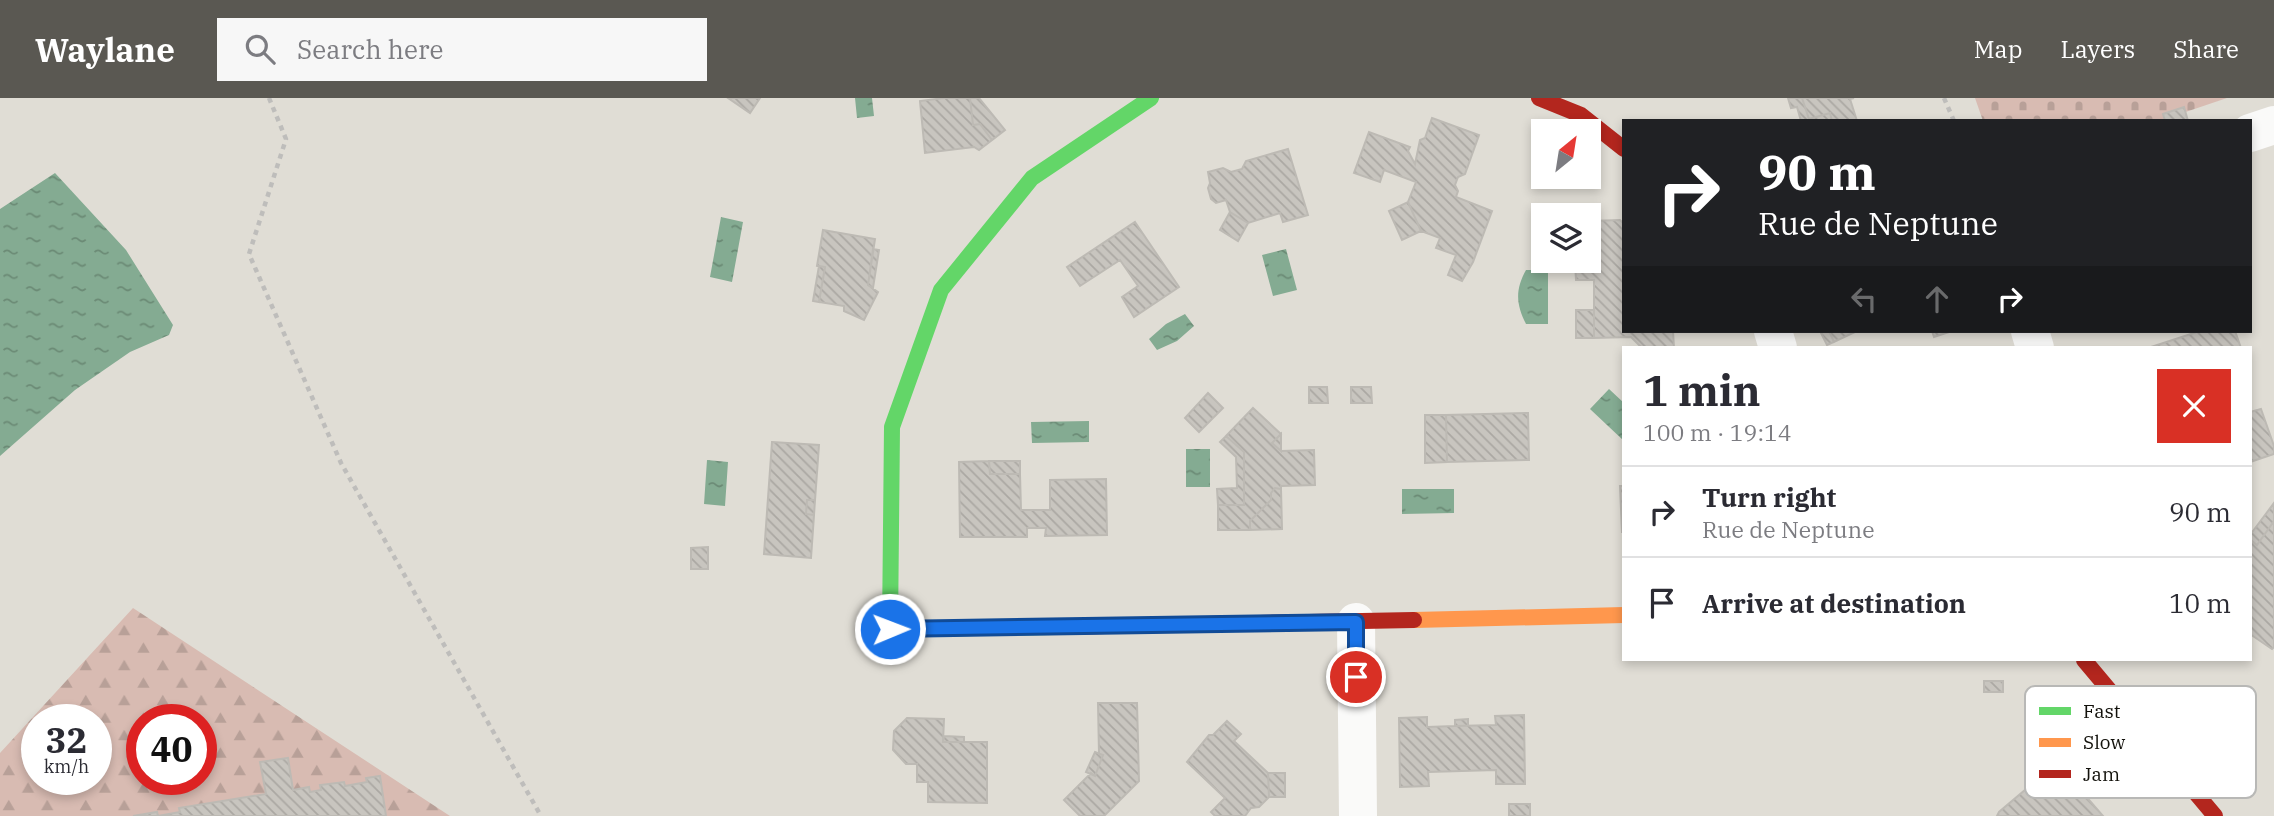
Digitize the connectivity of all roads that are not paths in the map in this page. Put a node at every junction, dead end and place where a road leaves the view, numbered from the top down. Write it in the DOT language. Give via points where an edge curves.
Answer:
graph roads {
  1 [pos="1151,98"];
  2 [pos="1539,98"];
  3 [pos="2274,125"];
  4 [pos="2252,132"];
  5 [pos="1622,147"];
  6 [pos="1622,615"];
  7 [pos="1356,622"];
  8 [pos="2085,661"];
  9 [pos="2106,686"];
  10 [pos="2200,798"];
  11 [pos="1358,816"];
  12 [pos="2215,816"];
  1 -- 7 [label="street" via="1032,178 941,290 892,427 890,629"];
  2 -- 5 [label="street" via="1581,115"];
  3 -- 4 [label="street"];
  6 -- 7 [label="street"];
  7 -- 11 [label="street"];
  8 -- 9 [label="street"];
  10 -- 12 [label="street"];
}
